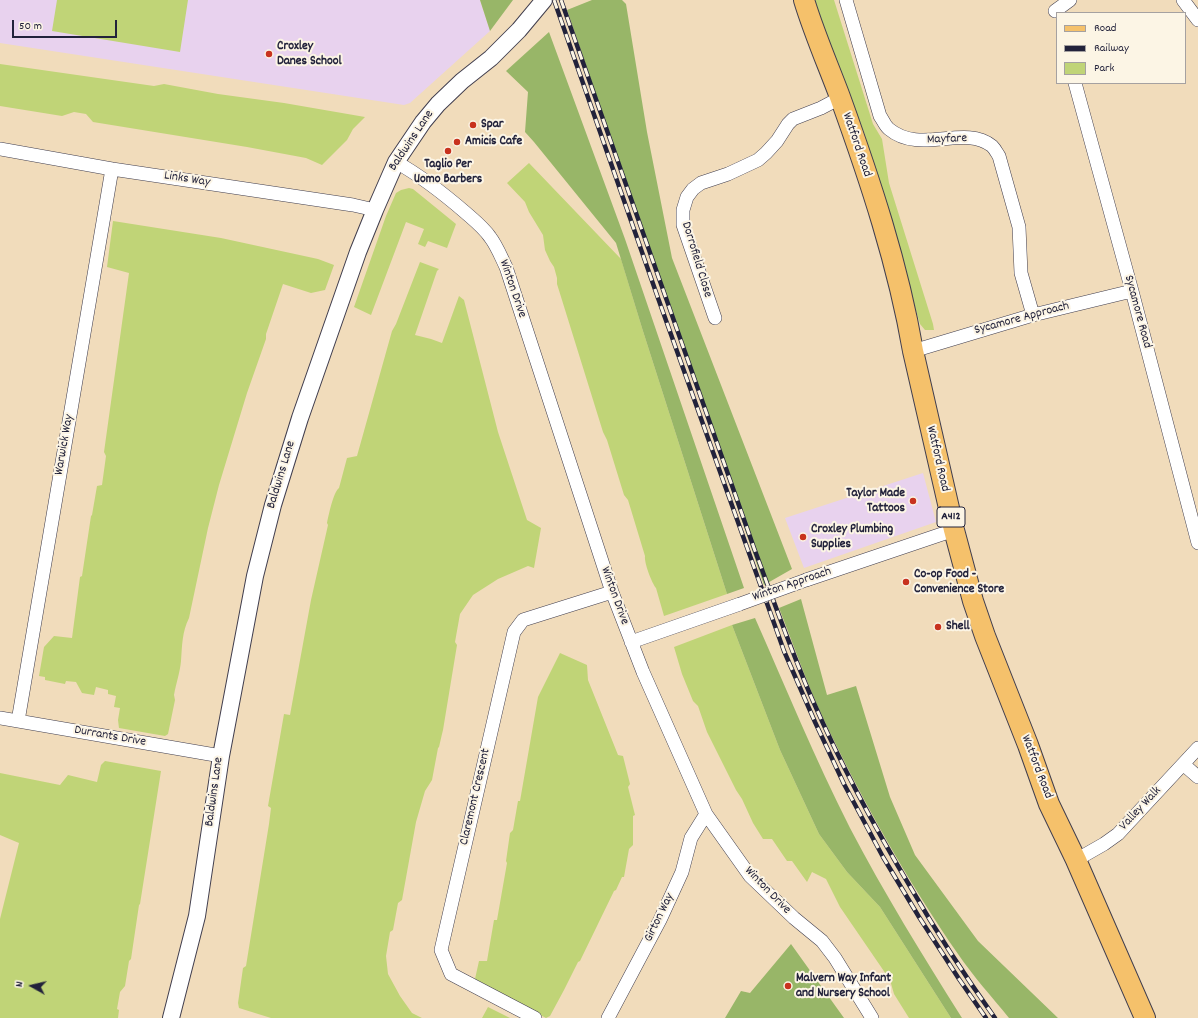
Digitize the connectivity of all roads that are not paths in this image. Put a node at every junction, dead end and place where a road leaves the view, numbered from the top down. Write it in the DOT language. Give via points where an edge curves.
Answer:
graph roads {
  1 [pos="544,0"];
  2 [pos="804,0"];
  3 [pos="846,0"];
  4 [pos="1070,0"];
  5 [pos="1183,0"];
  6 [pos="1055,9"];
  7 [pos="1198,20"];
  8 [pos="1075,84"];
  9 [pos="840,98"];
  10 [pos="0,149"];
  11 [pos="396,162"];
  12 [pos="112,169"];
  13 [pos="375,210"];
  14 [pos="1132,291"];
  15 [pos="1033,315"];
  16 [pos="715,318"];
  17 [pos="913,351"];
  18 [pos="954,530"];
  19 [pos="1198,542"];
  20 [pos="612,592"];
  21 [pos="632,642"];
  22 [pos="0,718"];
  23 [pos="18,721"];
  24 [pos="1198,748"];
  25 [pos="221,756"];
  26 [pos="1183,764"];
  27 [pos="1198,777"];
  28 [pos="706,814"];
  29 [pos="1076,860"];
  30 [pos="171,1018"];
  31 [pos="535,1018"];
  32 [pos="608,1018"];
  33 [pos="872,1018"];
  34 [pos="1145,1018"];
  1 -- 11 [label="street, Baldwins Lane" via="491,58 432,110"];
  2 -- 9 [label="main road, Watford Road / A412"];
  3 -- 15 [label="street, Mayfare" via="880,116 888,129 920,141 963,137 978,139 992,146 999,156 1019,226 1021,274"];
  4 -- 6 [label="street"];
  5 -- 7 [label="street"];
  8 -- 14 [label="street, Sycamore Road"];
  9 -- 16 [label="street, Dorrofield Close" via="794,119 778,141 758,160 692,189 683,210 683,225"];
  9 -- 17 [label="main road, Watford Road / A412" via="880,212"];
  10 -- 12 [label="street, Links Way"];
  11 -- 13 [label="street, Baldwins Lane"];
  11 -- 20 [label="street, Winton Drive" via="447,197 481,226 491,237 500,254"];
  12 -- 13 [label="street, Links Way"];
  12 -- 23 [label="street, Warwick Way"];
  13 -- 25 [label="street, Baldwins Lane" via="300,418 273,505 255,576"];
  14 -- 15 [label="street, Sycamore Approach"];
  14 -- 19 [label="street, Sycamore Road"];
  15 -- 17 [label="street, Sycamore Approach"];
  17 -- 18 [label="main road, Watford Road / A412"];
  18 -- 21 [label="street, Winton Approach, bridge"];
  18 -- 29 [label="main road, Watford Road / A412" via="985,636 1049,804"];
  20 -- 21 [label="street, Winton Drive"];
  20 -- 31 [label="street, Claremont Crescent" via="523,620 514,632 441,950 451,974"];
  21 -- 28 [label="street, Winton Drive"];
  22 -- 23 [label="street, Durrants Drive"];
  23 -- 25 [label="street, Durrants Drive"];
  24 -- 26 [label="street, Valley Walk"];
  25 -- 30 [label="street, Baldwins Lane" via="197,916"];
  26 -- 27 [label="street"];
  26 -- 29 [label="street, Valley Walk" via="1118,834"];
  28 -- 32 [label="street, Girton Way" via="691,838 682,872 660,920"];
  28 -- 33 [label="street, Winton Drive" via="750,876 822,941"];
  29 -- 34 [label="main road, Watford Road / A412"];
}
